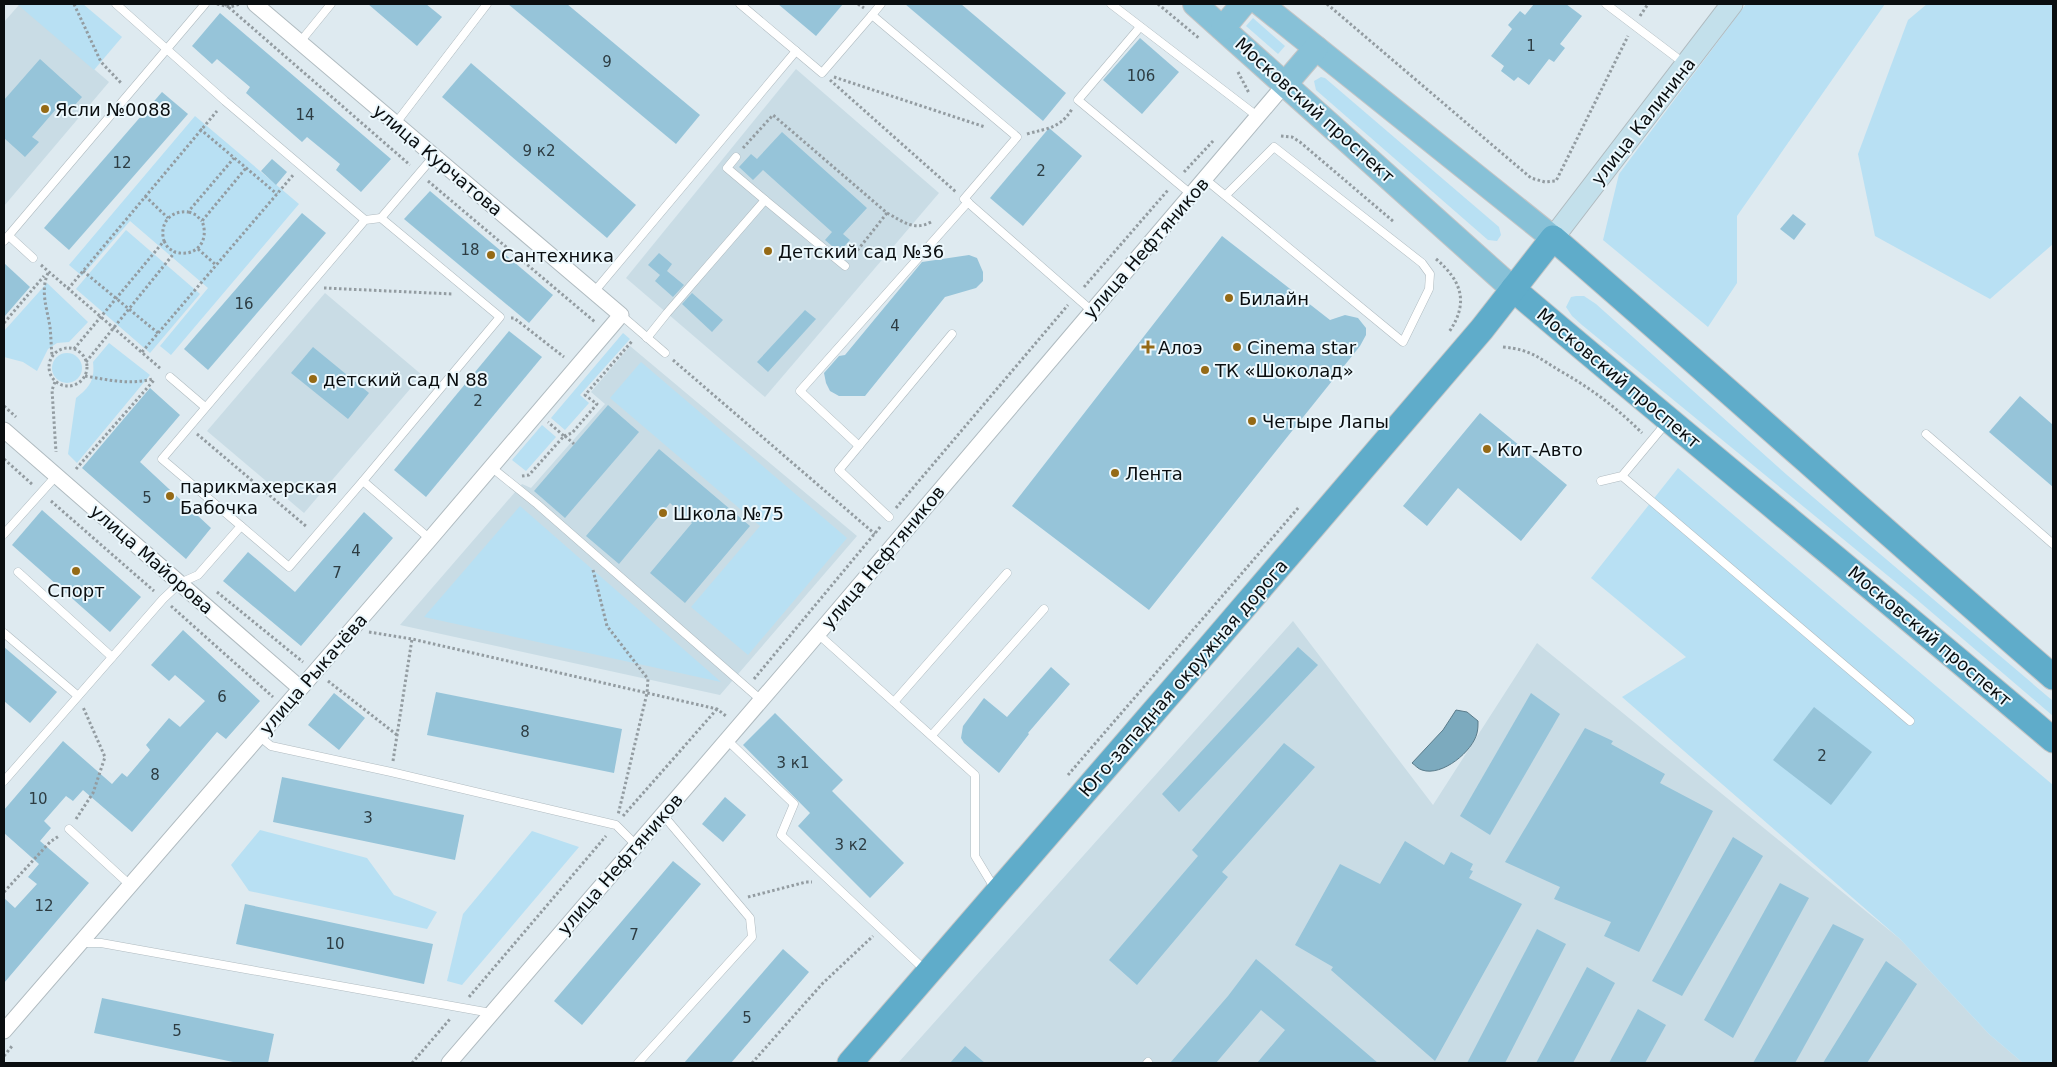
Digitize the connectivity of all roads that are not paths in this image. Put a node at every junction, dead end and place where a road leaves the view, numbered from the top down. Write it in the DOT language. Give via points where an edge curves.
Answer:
graph roads {
  1 [pos="116,4"];
  2 [pos="205,4"];
  3 [pos="255,4"];
  4 [pos="331,4"];
  5 [pos="487,4"];
  6 [pos="740,4"];
  7 [pos="881,4"];
  8 [pos="1111,4"];
  9 [pos="1195,4"];
  10 [pos="1243,4"];
  11 [pos="1261,4"];
  12 [pos="1606,4"];
  13 [pos="1732,4"];
  14 [pos="872,15"];
  15 [pos="1140,27"];
  16 [pos="1223,28"];
  17 [pos="300,42"];
  18 [pos="1316,48"];
  19 [pos="167,50"];
  20 [pos="796,51"];
  21 [pos="1687,65"];
  22 [pos="1286,83"];
  23 [pos="1257,116"];
  24 [pos="396,123"];
  25 [pos="434,156"];
  26 [pos="736,156"];
  27 [pos="1205,179"];
  28 [pos="1192,195"];
  29 [pos="1226,196"];
  30 [pos="765,200"];
  31 [pos="966,200"];
  32 [pos="381,218"];
  33 [pos="365,220"];
  34 [pos="6,238"];
  35 [pos="1553,238"];
  36 [pos="33,258"];
  37 [pos="845,266"];
  38 [pos="1513,289"];
  39 [pos="594,292"];
  40 [pos="1092,311"];
  41 [pos="622,315"];
  42 [pos="952,334"];
  43 [pos="647,338"];
  44 [pos="665,353"];
  45 [pos="170,377"];
  46 [pos="205,408"];
  47 [pos="1668,420"];
  48 [pos="4,430"];
  49 [pos="1926,434"];
  50 [pos="860,446"];
  51 [pos="491,468"];
  52 [pos="56,476"];
  53 [pos="1622,476"];
  54 [pos="363,481"];
  55 [pos="1601,481"];
  56 [pos="889,517"];
  57 [pos="241,526"];
  58 [pos="4,534"];
  59 [pos="430,539"];
  60 [pos="2053,544"];
  61 [pos="18,572"];
  62 [pos="1007,573"];
  63 [pos="180,583"];
  64 [pos="1044,609"];
  65 [pos="4,633"];
  66 [pos="818,634"];
  67 [pos="112,657"];
  68 [pos="2053,677"];
  69 [pos="300,688"];
  70 [pos="78,696"];
  71 [pos="761,700"];
  72 [pos="894,702"];
  73 [pos="1910,721"];
  74 [pos="932,735"];
  75 [pos="259,736"];
  76 [pos="2053,740"];
  77 [pos="723,744"];
  78 [pos="4,781"];
  79 [pos="663,814"];
  80 [pos="69,829"];
  81 [pos="636,846"];
  82 [pos="130,885"];
  83 [pos="998,893"];
  84 [pos="79,943"];
  85 [pos="928,974"];
  86 [pos="492,1014"];
  87 [pos="4,1031"];
  88 [pos="449,1063"];
  89 [pos="638,1063"];
  90 [pos="850,1063"];
  1 -- 19 [label="lane"];
  2 -- 19 [label="lane"];
  3 -- 17 [label="street, улица Курчатова"];
  4 -- 17 [label="lane"];
  5 -- 24 [label="lane"];
  6 -- 20 [label="lane"];
  7 -- 14 [label="lane"];
  8 -- 15 [label="lane"];
  9 -- 16 [label="main road, Московский проспект"];
  10 -- 16 [label="main road"];
  11 -- 18 [label="main road"];
  12 -- 21 [label="lane"];
  13 -- 21 [label="main road, улица Калинина"];
  14 -- 20 [label="lane" via="822,73"];
  14 -- 31 [label="lane" via="1017,137"];
  15 -- 23 [label="lane"];
  15 -- 28 [label="lane" via="1078,100"];
  16 -- 22 [label="main road, Московский проспект"];
  17 -- 24 [label="street, улица Курчатова"];
  18 -- 22 [label="main road, улица Нефтяников"];
  18 -- 35 [label="main road"];
  19 -- 33 [label="lane"];
  19 -- 34 [label="lane"];
  20 -- 39 [label="lane"];
  21 -- 35 [label="main road, улица Калинина"];
  22 -- 23 [label="street, улица Нефтяников"];
  22 -- 38 [label="main road, Московский проспект"];
  23 -- 27 [label="street, улица Нефтяников"];
  24 -- 25 [label="street, улица Курчатова"];
  25 -- 32 [label="lane"];
  25 -- 39 [label="street, улица Курчатова"];
  26 -- 30 [label="lane" via="727,168"];
  27 -- 28 [label="street, улица Нефтяников"];
  27 -- 29 [label="lane"];
  28 -- 40 [label="street, улица Нефтяников"];
  29 -- 29 [label="lane" via="1274,147 1422,263 1430,274 1429,289 1403,342"];
  30 -- 37 [label="lane"];
  30 -- 43 [label="lane"];
  31 -- 40 [label="lane"];
  31 -- 50 [label="lane" via="800,391"];
  32 -- 33 [label="lane"];
  32 -- 54 [label="lane" via="500,317"];
  33 -- 46 [label="lane"];
  34 -- 36 [label="lane"];
  35 -- 38 [label="highway, Юго-западная окружная дорога"];
  35 -- 68 [label="highway"];
  38 -- 47 [label="highway, Московский проспект"];
  38 -- 83 [label="highway, Юго-западная окружная дорога"];
  39 -- 41 [label="street, улица Курчатова"];
  40 -- 66 [label="street, улица Нефтяников"];
  41 -- 43 [label="lane"];
  41 -- 51 [label="street, улица Рыкачёва"];
  42 -- 50 [label="lane"];
  43 -- 44 [label="lane"];
  45 -- 46 [label="lane"];
  46 -- 57 [label="lane" via="162,459"];
  47 -- 53 [label="lane"];
  47 -- 76 [label="highway, Московский проспект"];
  48 -- 52 [label="street, улица Майорова"];
  49 -- 60 [label="lane"];
  50 -- 56 [label="lane" via="839,470"];
  51 -- 59 [label="street, улица Рыкачёва"];
  51 -- 71 [label="lane"];
  52 -- 58 [label="lane"];
  52 -- 63 [label="street, улица Майорова"];
  53 -- 55 [label="lane"];
  53 -- 73 [label="lane"];
  54 -- 57 [label="lane" via="290,567"];
  54 -- 59 [label="lane"];
  57 -- 63 [label="lane" via="198,575"];
  59 -- 69 [label="street, улица Рыкачёва"];
  61 -- 67 [label="lane"];
  62 -- 72 [label="lane"];
  63 -- 67 [label="lane"];
  63 -- 69 [label="street, улица Майорова"];
  64 -- 74 [label="lane"];
  65 -- 70 [label="lane"];
  66 -- 71 [label="street, улица Нефтяников"];
  66 -- 72 [label="lane"];
  67 -- 70 [label="lane"];
  69 -- 75 [label="street, улица Рыкачёва"];
  70 -- 78 [label="lane"];
  71 -- 77 [label="street, улица Нефтяников"];
  72 -- 74 [label="lane"];
  74 -- 83 [label="lane" via="975,775 975,856"];
  75 -- 81 [label="lane" via="271,746 616,825"];
  75 -- 82 [label="street, улица Рыкачёва"];
  77 -- 79 [label="street, улица Нефтяников"];
  77 -- 85 [label="lane" via="794,804 781,835"];
  79 -- 81 [label="street, улица Нефтяников"];
  79 -- 89 [label="lane" via="737,900 750,918 752,937"];
  80 -- 82 [label="lane"];
  81 -- 86 [label="street, улица Нефтяников"];
  82 -- 84 [label="street, улица Рыкачёва"];
  83 -- 85 [label="highway, Юго-западная окружная дорога"];
  84 -- 86 [label="lane" via="101,943"];
  84 -- 87 [label="street, улица Рыкачёва"];
  85 -- 90 [label="highway, Юго-западная окружная дорога"];
  86 -- 88 [label="street, улица Нефтяников"];
}
